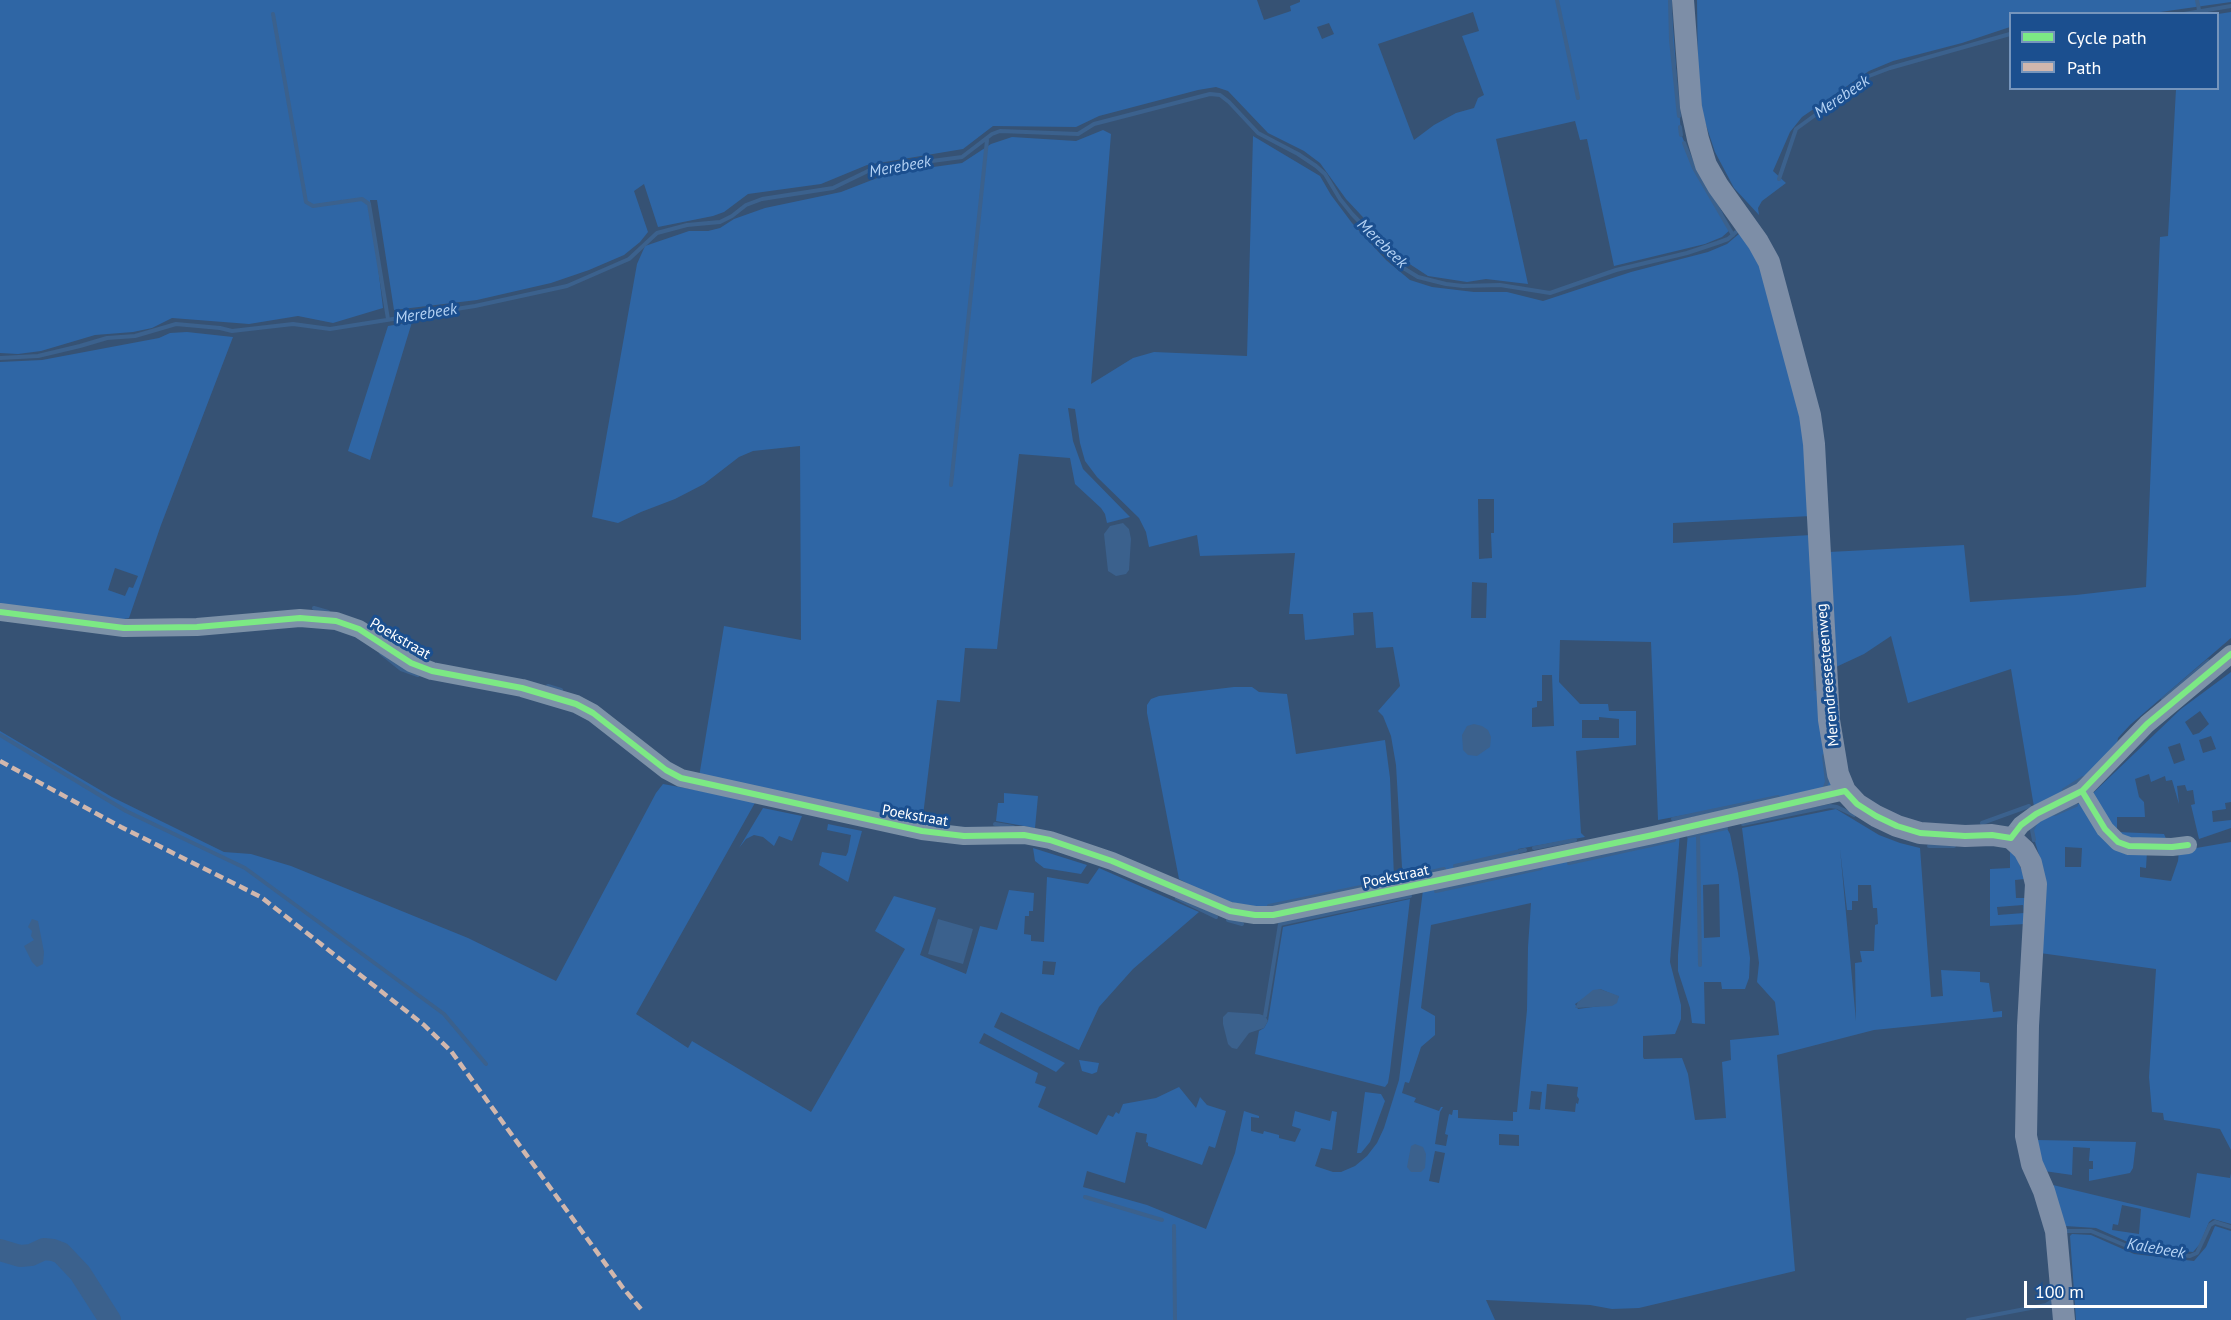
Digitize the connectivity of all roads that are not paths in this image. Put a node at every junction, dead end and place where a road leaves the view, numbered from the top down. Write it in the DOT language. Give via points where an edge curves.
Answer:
graph roads {
  1 [pos="1683,0"];
  2 [pos="0,612"];
  3 [pos="2231,654"];
  4 [pos="1845,791"];
  5 [pos="2082,791"];
  6 [pos="2011,838"];
  7 [pos="2188,845"];
  8 [pos="2064,1320"];
  1 -- 4 [label="main road, Merendreesesteenweg" via="1691,107 1698,139 1718,186 1769,262 1810,415 1829,720 1838,774"];
  2 -- 4 [label="street, Poekstraat" via="124,628 197,627 300,618 336,621 359,629 411,663 432,671 522,688 576,704 593,712 681,778 922,831 1050,840 1112,861 1230,911 1256,915 1274,915"];
  3 -- 5 [label="street" via="2147,724"];
  4 -- 6 [label="main road" via="1876,816 1920,833"];
  5 -- 6 [label="street" via="2037,813"];
  5 -- 7 [label="street" via="2105,829 2118,842 2129,846"];
  6 -- 8 [label="main road" via="2028,856 2036,884 2026,1136 2056,1231"];
}
